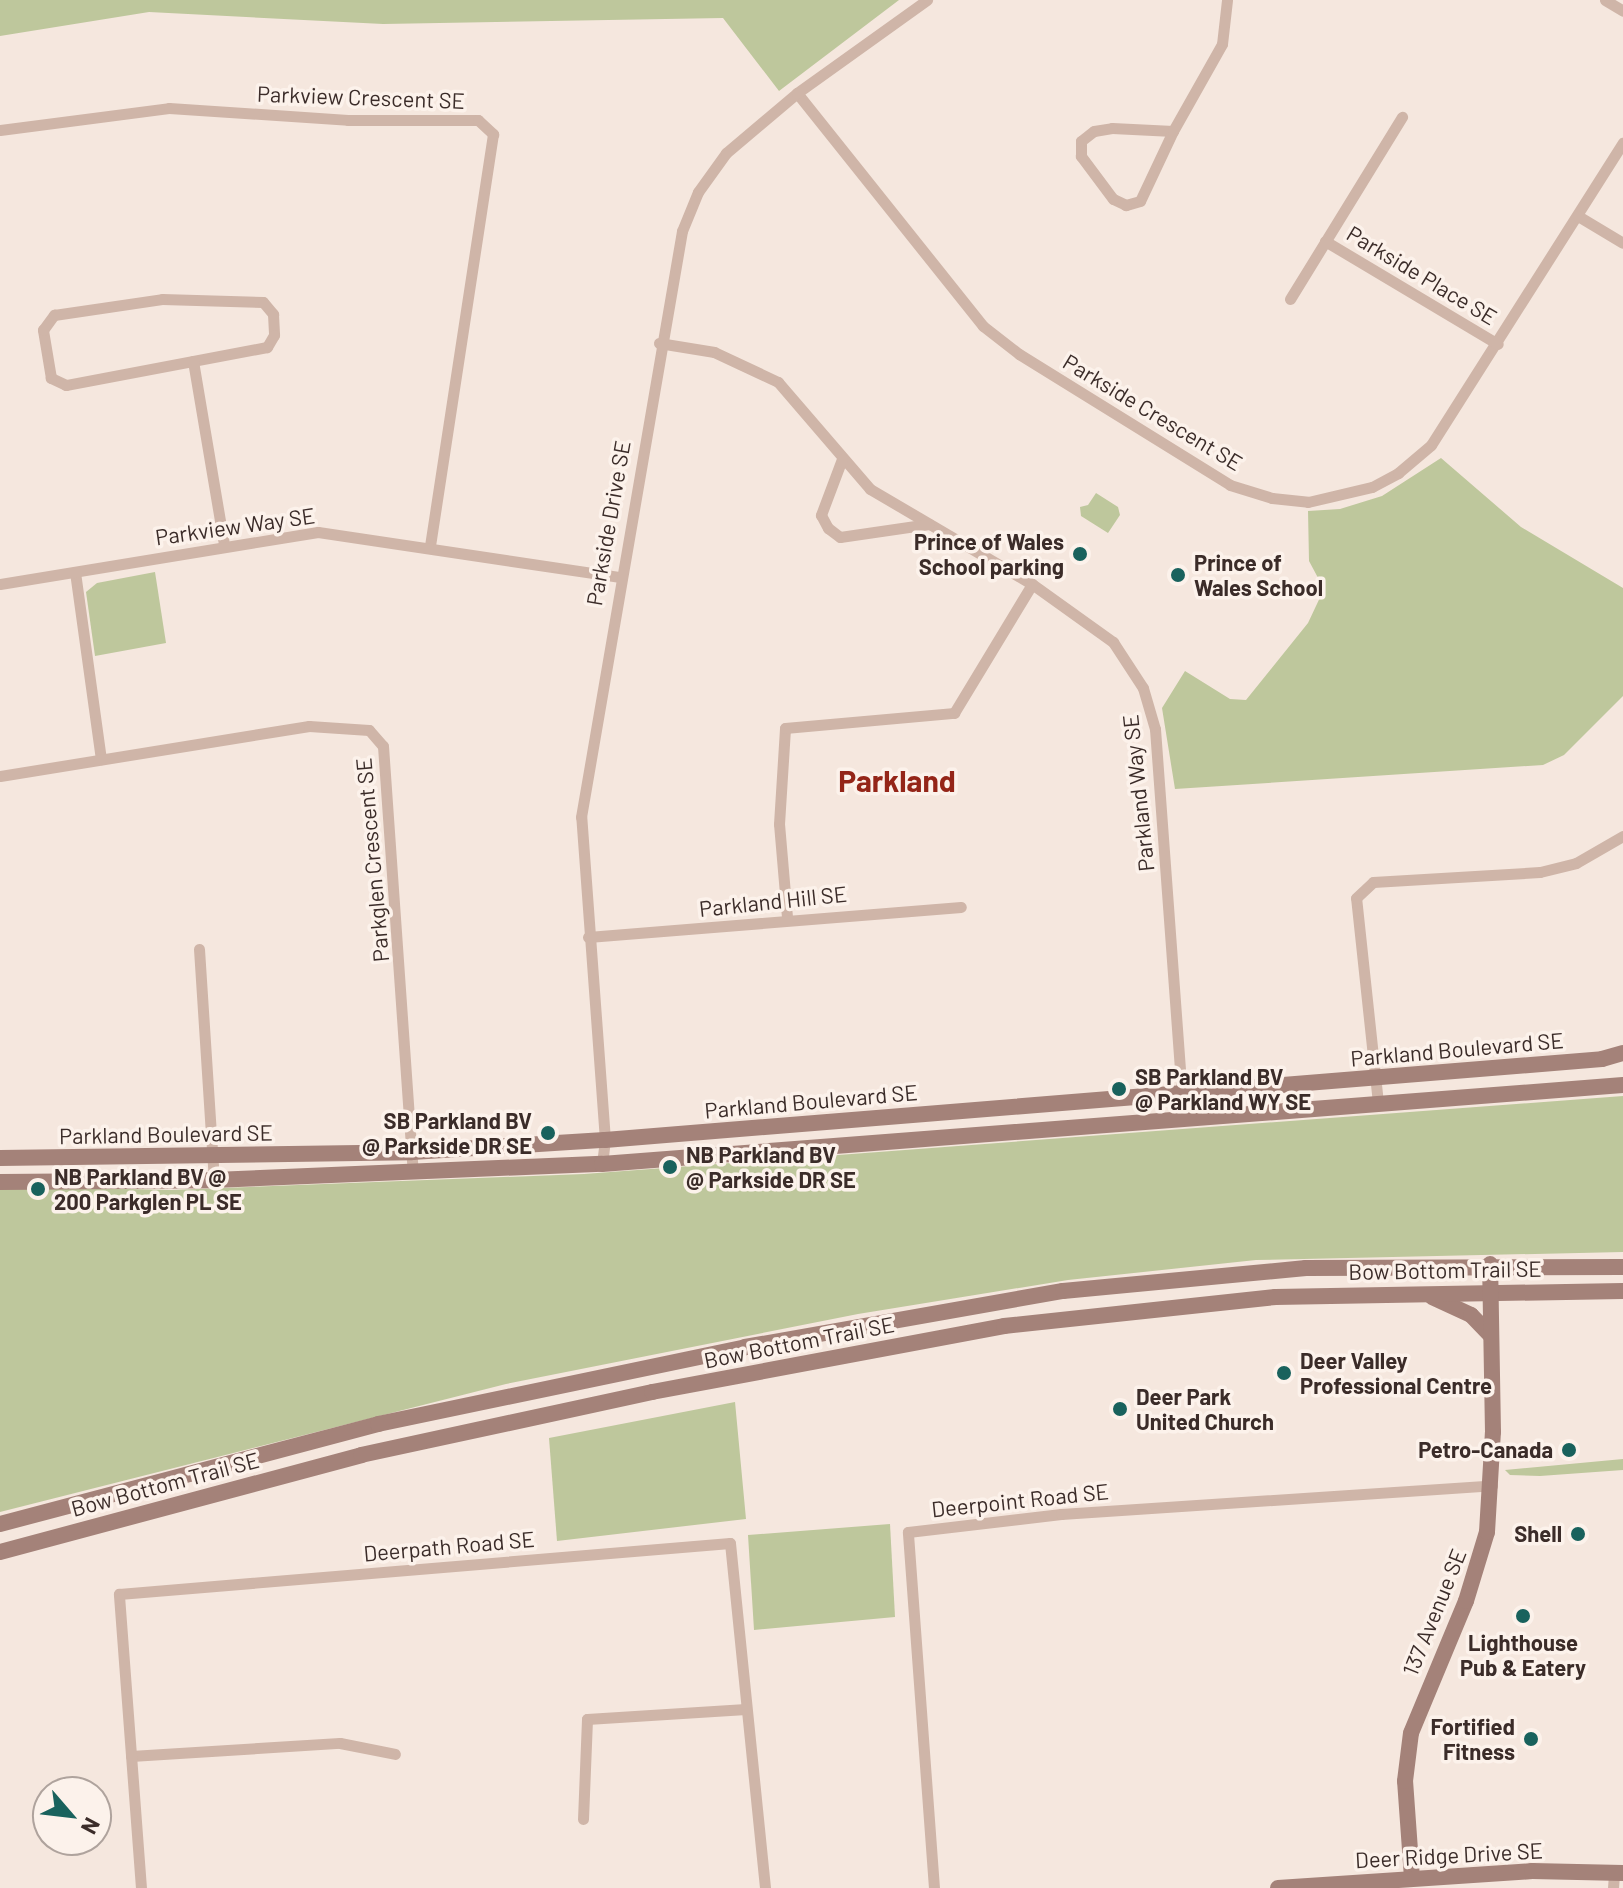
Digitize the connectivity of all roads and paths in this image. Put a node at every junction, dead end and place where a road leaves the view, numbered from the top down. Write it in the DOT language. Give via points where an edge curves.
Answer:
graph roads {
  1 [pos="927,0"];
  2 [pos="1227,0"];
  3 [pos="1605,0"];
  4 [pos="1623,11"];
  5 [pos="797,93"];
  6 [pos="1402,117"];
  7 [pos="0,130"];
  8 [pos="1173,131"];
  9 [pos="1623,143"];
  10 [pos="1578,216"];
  11 [pos="1325,241"];
  12 [pos="1623,243"];
  13 [pos="1290,299"];
  14 [pos="659,343"];
  15 [pos="1498,344"];
  16 [pos="193,361"];
  17 [pos="842,459"];
  18 [pos="929,523"];
  19 [pos="224,544"];
  20 [pos="430,545"];
  21 [pos="75,572"];
  22 [pos="619,577"];
  23 [pos="0,584"];
  24 [pos="1032,584"];
  25 [pos="101,759"];
  26 [pos="0,776"];
  27 [pos="1623,836"];
  28 [pos="961,907"];
  29 [pos="787,917"];
  30 [pos="588,937"];
  31 [pos="199,949"];
  32 [pos="1623,1053"];
  33 [pos="1377,1078"];
  34 [pos="1623,1085"];
  35 [pos="1183,1092"];
  36 [pos="1378,1103"];
  37 [pos="1184,1120"];
  38 [pos="605,1140"];
  39 [pos="412,1152"];
  40 [pos="213,1156"];
  41 [pos="0,1158"];
  42 [pos="602,1164"];
  43 [pos="413,1172"];
  44 [pos="214,1180"];
  45 [pos="0,1182"];
  46 [pos="1490,1264"];
  47 [pos="1623,1267"];
  48 [pos="1491,1289"];
  49 [pos="1623,1291"];
  50 [pos="1419,1294"];
  51 [pos="1490,1335"];
  52 [pos="1492,1485"];
  53 [pos="0,1524"];
  54 [pos="0,1552"];
  55 [pos="746,1709"];
  56 [pos="395,1754"];
  57 [pos="131,1756"];
  58 [pos="583,1819"];
  59 [pos="1412,1878"];
  60 [pos="1617,1878"];
  61 [pos="141,1888"];
  62 [pos="765,1888"];
  63 [pos="934,1888"];
  64 [pos="1278,1888"];
  1 -- 5 [label="street, Parkside Drive SE"];
  2 -- 8 [label="street" via="1222,44"];
  3 -- 4 [label="street"];
  5 -- 14 [label="street, Parkside Drive SE" via="726,153 698,192 682,231"];
  5 -- 15 [label="street, Parkside Crescent SE" via="983,326 1019,354 1230,485 1308,502 1385,480 1431,445"];
  6 -- 11 [label="street, Parkside Place SE"];
  7 -- 20 [label="street, Parkview Crescent SE" via="169,108 348,120 478,120 493,134"];
  8 -- 8 [label="street" via="1094,131 1081,141 1081,156 1113,199 1126,205 1140,201 1150,188"];
  9 -- 10 [label="street, Parkside Crescent SE"];
  10 -- 12 [label="street"];
  10 -- 15 [label="street, Parkside Crescent SE"];
  11 -- 13 [label="street, Parkside Place SE"];
  11 -- 15 [label="street, Parkside Place SE"];
  14 -- 17 [label="street, Parkland Way SE" via="714,352 755,367 778,382"];
  14 -- 22 [label="street, Parkside Drive SE"];
  16 -- 16 [label="street" via="66,385 51,378 43,330 54,315 162,299 263,302 273,314 274,335 267,347"];
  16 -- 19 [label="street"];
  17 -- 18 [label="street, Parkland Way SE" via="870,489"];
  17 -- 18 [label="street" via="821,515 840,537"];
  18 -- 24 [label="street, Parkland Way SE"];
  19 -- 20 [label="street, Parkview Way SE" via="318,532"];
  19 -- 21 [label="street, Parkview Way SE"];
  20 -- 22 [label="street, Parkview Way SE"];
  21 -- 23 [label="street, Parkview Way SE"];
  21 -- 25 [label="street"];
  22 -- 30 [label="street, Parkside Drive SE" via="581,817"];
  24 -- 29 [label="street" via="954,713 785,728 779,824"];
  24 -- 35 [label="street, Parkland Way SE" via="1113,642 1150,706 1161,780"];
  25 -- 26 [label="street, Parkglen Crescent SE"];
  25 -- 39 [label="street, Parkglen Crescent SE" via="309,726 369,730 383,746"];
  27 -- 33 [label="street" via="1576,863 1540,872 1373,882 1356,898"];
  28 -- 29 [label="street, Parkland Hill SE"];
  29 -- 30 [label="street, Parkland Hill SE"];
  30 -- 38 [label="street, Parkside Drive SE"];
  31 -- 40 [label="street"];
  32 -- 33 [label="street, Parkland Boulevard SE"];
  33 -- 35 [label="street, Parkland Boulevard SE"];
  33 -- 36 [label="street"];
  34 -- 36 [label="street, Parkland Boulevard SE"];
  35 -- 37 [label="street, Parkland Way SE"];
  35 -- 38 [label="street, Parkland Boulevard SE"];
  36 -- 37 [label="street, Parkland Boulevard SE"];
  37 -- 42 [label="street, Parkland Boulevard SE"];
  38 -- 39 [label="street, Parkland Boulevard SE"];
  38 -- 42 [label="street, Parkside Drive SE"];
  39 -- 40 [label="street, Parkland Boulevard SE"];
  39 -- 43 [label="street, Parkglen Crescent SE"];
  40 -- 41 [label="street, Parkland Boulevard SE"];
  40 -- 44 [label="street"];
  42 -- 43 [label="street, Parkland Boulevard SE"];
  43 -- 44 [label="street, Parkland Boulevard SE"];
  44 -- 45 [label="street, Parkland Boulevard SE"];
  46 -- 47 [label="street, Bow Bottom Trail SE"];
  46 -- 48 [label="street, 137 Avenue SE"];
  46 -- 53 [label="street, Bow Bottom Trail SE" via="1306,1268 1033,1296 745,1347 378,1424"];
  48 -- 49 [label="street, Bow Bottom Trail SE"];
  48 -- 50 [label="street, Bow Bottom Trail SE"];
  48 -- 51 [label="street, 137 Avenue SE"];
  50 -- 51 [label="street" via="1456,1306"];
  50 -- 54 [label="street, Bow Bottom Trail SE" via="1275,1297 1128,1310 881,1348 361,1455"];
  51 -- 52 [label="street, 137 Avenue SE"];
  52 -- 59 [label="street, 137 Avenue SE" via="1481,1561 1411,1733 1405,1781"];
  52 -- 63 [label="street, Deerpoint Road SE" via="1061,1514 908,1532"];
  55 -- 57 [label="street, Deerpath Road SE" via="730,1543 119,1594"];
  55 -- 58 [label="street" via="587,1719"];
  55 -- 62 [label="street, Deerpath Road SE"];
  56 -- 57 [label="street" via="340,1743"];
  57 -- 61 [label="street, Deerpath Road SE"];
  59 -- 60 [label="street, Deer Ridge Drive SE" via="1532,1871"];
  59 -- 64 [label="street, Deer Ridge Drive SE"];
}
